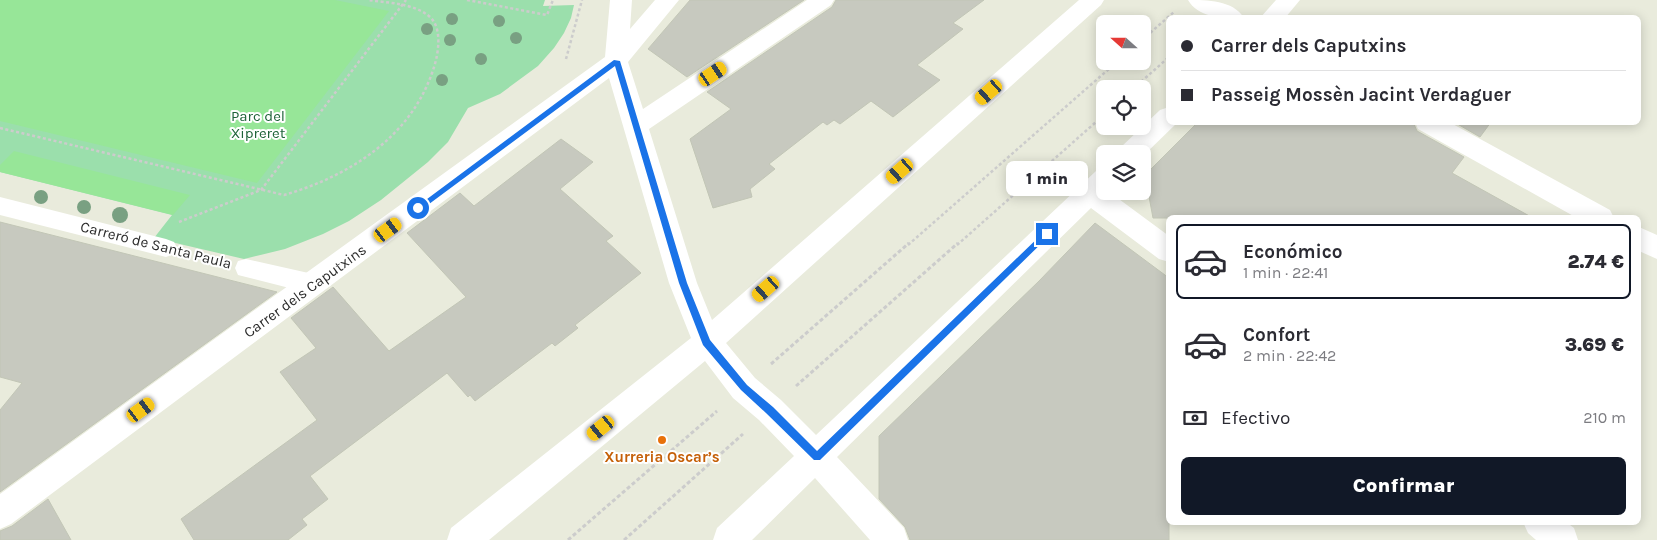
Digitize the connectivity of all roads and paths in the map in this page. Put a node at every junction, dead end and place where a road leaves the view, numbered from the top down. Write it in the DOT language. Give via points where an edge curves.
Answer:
graph roads {
  1 [pos="368,0"];
  2 [pos="406,0"];
  3 [pos="467,0"];
  4 [pos="553,0"];
  5 [pos="582,0"];
  6 [pos="621,0"];
  7 [pos="668,0"];
  8 [pos="822,0"];
  9 [pos="1094,0"];
  10 [pos="1199,0"];
  11 [pos="1290,0"];
  12 [pos="401,6"];
  13 [pos="1175,11"];
  14 [pos="1170,15"];
  15 [pos="1227,15"];
  16 [pos="1274,15"];
  17 [pos="1166,19"];
  18 [pos="1151,32"];
  19 [pos="1166,60"];
  20 [pos="616,61"];
  21 [pos="565,63"];
  22 [pos="1108,70"];
  23 [pos="1143,80"];
  24 [pos="1166,119"];
  25 [pos="1096,122"];
  26 [pos="1432,125"];
  27 [pos="635,126"];
  28 [pos="0,128"];
  29 [pos="1139,145"];
  30 [pos="1096,186"];
  31 [pos="261,190"];
  32 [pos="1113,200"];
  33 [pos="0,206"];
  34 [pos="1596,215"];
  35 [pos="1641,239"];
  36 [pos="135,240"];
  37 [pos="166,248"];
  38 [pos="1166,248"];
  39 [pos="1657,248"];
  40 [pos="246,268"];
  41 [pos="313,284"];
  42 [pos="706,342"];
  43 [pos="744,388"];
  44 [pos="770,410"];
  45 [pos="817,457"];
  46 [pos="0,513"];
  47 [pos="1542,525"];
  48 [pos="463,540"];
  49 [pos="568,540"];
  50 [pos="624,540"];
  51 [pos="729,540"];
  52 [pos="892,540"];
  53 [pos="1562,540"];
  1 -- 12 [label="path"];
  2 -- 12 [label="path"];
  3 -- 4 [label="path" via="547,15"];
  5 -- 21 [label="path"];
  6 -- 20 [label="street"];
  7 -- 20 [label="street, Carrer dels Caputxins"];
  8 -- 27 [label="street"];
  9 -- 42 [label="street"];
  10 -- 15 [label="street"];
  11 -- 16 [label="street"];
  12 -- 31 [label="path"];
  12 -- 31 [label="path" via="419,10 432,19 439,41 436,65 425,95 404,125 376,152 306,190 284,195"];
  13 -- 14 [label="path"];
  17 -- 18 [label="path"];
  19 -- 23 [label="path"];
  20 -- 27 [label="street"];
  20 -- 41 [label="street, Carrer dels Caputxins"];
  22 -- 43 [label="path"];
  24 -- 29 [label="street"];
  25 -- 44 [label="path"];
  26 -- 34 [label="street"];
  27 -- 42 [label="street" via="683,283"];
  28 -- 31 [label="path"];
  30 -- 45 [label="street"];
  31 -- 36 [label="path" via="164,226 150,222"];
  32 -- 38 [label="street"];
  33 -- 36 [label="street, Carreró de Santa Paula"];
  35 -- 39 [label="street"];
  36 -- 37 [label="street, Carreró de Santa Paula"];
  37 -- 40 [label="path, Carreró de Santa Paula"];
  40 -- 41 [label="street, Carreró de Santa Paula"];
  41 -- 46 [label="street, Carrer dels Caputxins"];
  42 -- 43 [label="street"];
  42 -- 48 [label="street"];
  43 -- 44 [label="street"];
  43 -- 49 [label="path"];
  44 -- 45 [label="street"];
  44 -- 50 [label="path"];
  45 -- 51 [label="street"];
  45 -- 52 [label="street"];
  47 -- 53 [label="street"];
}
